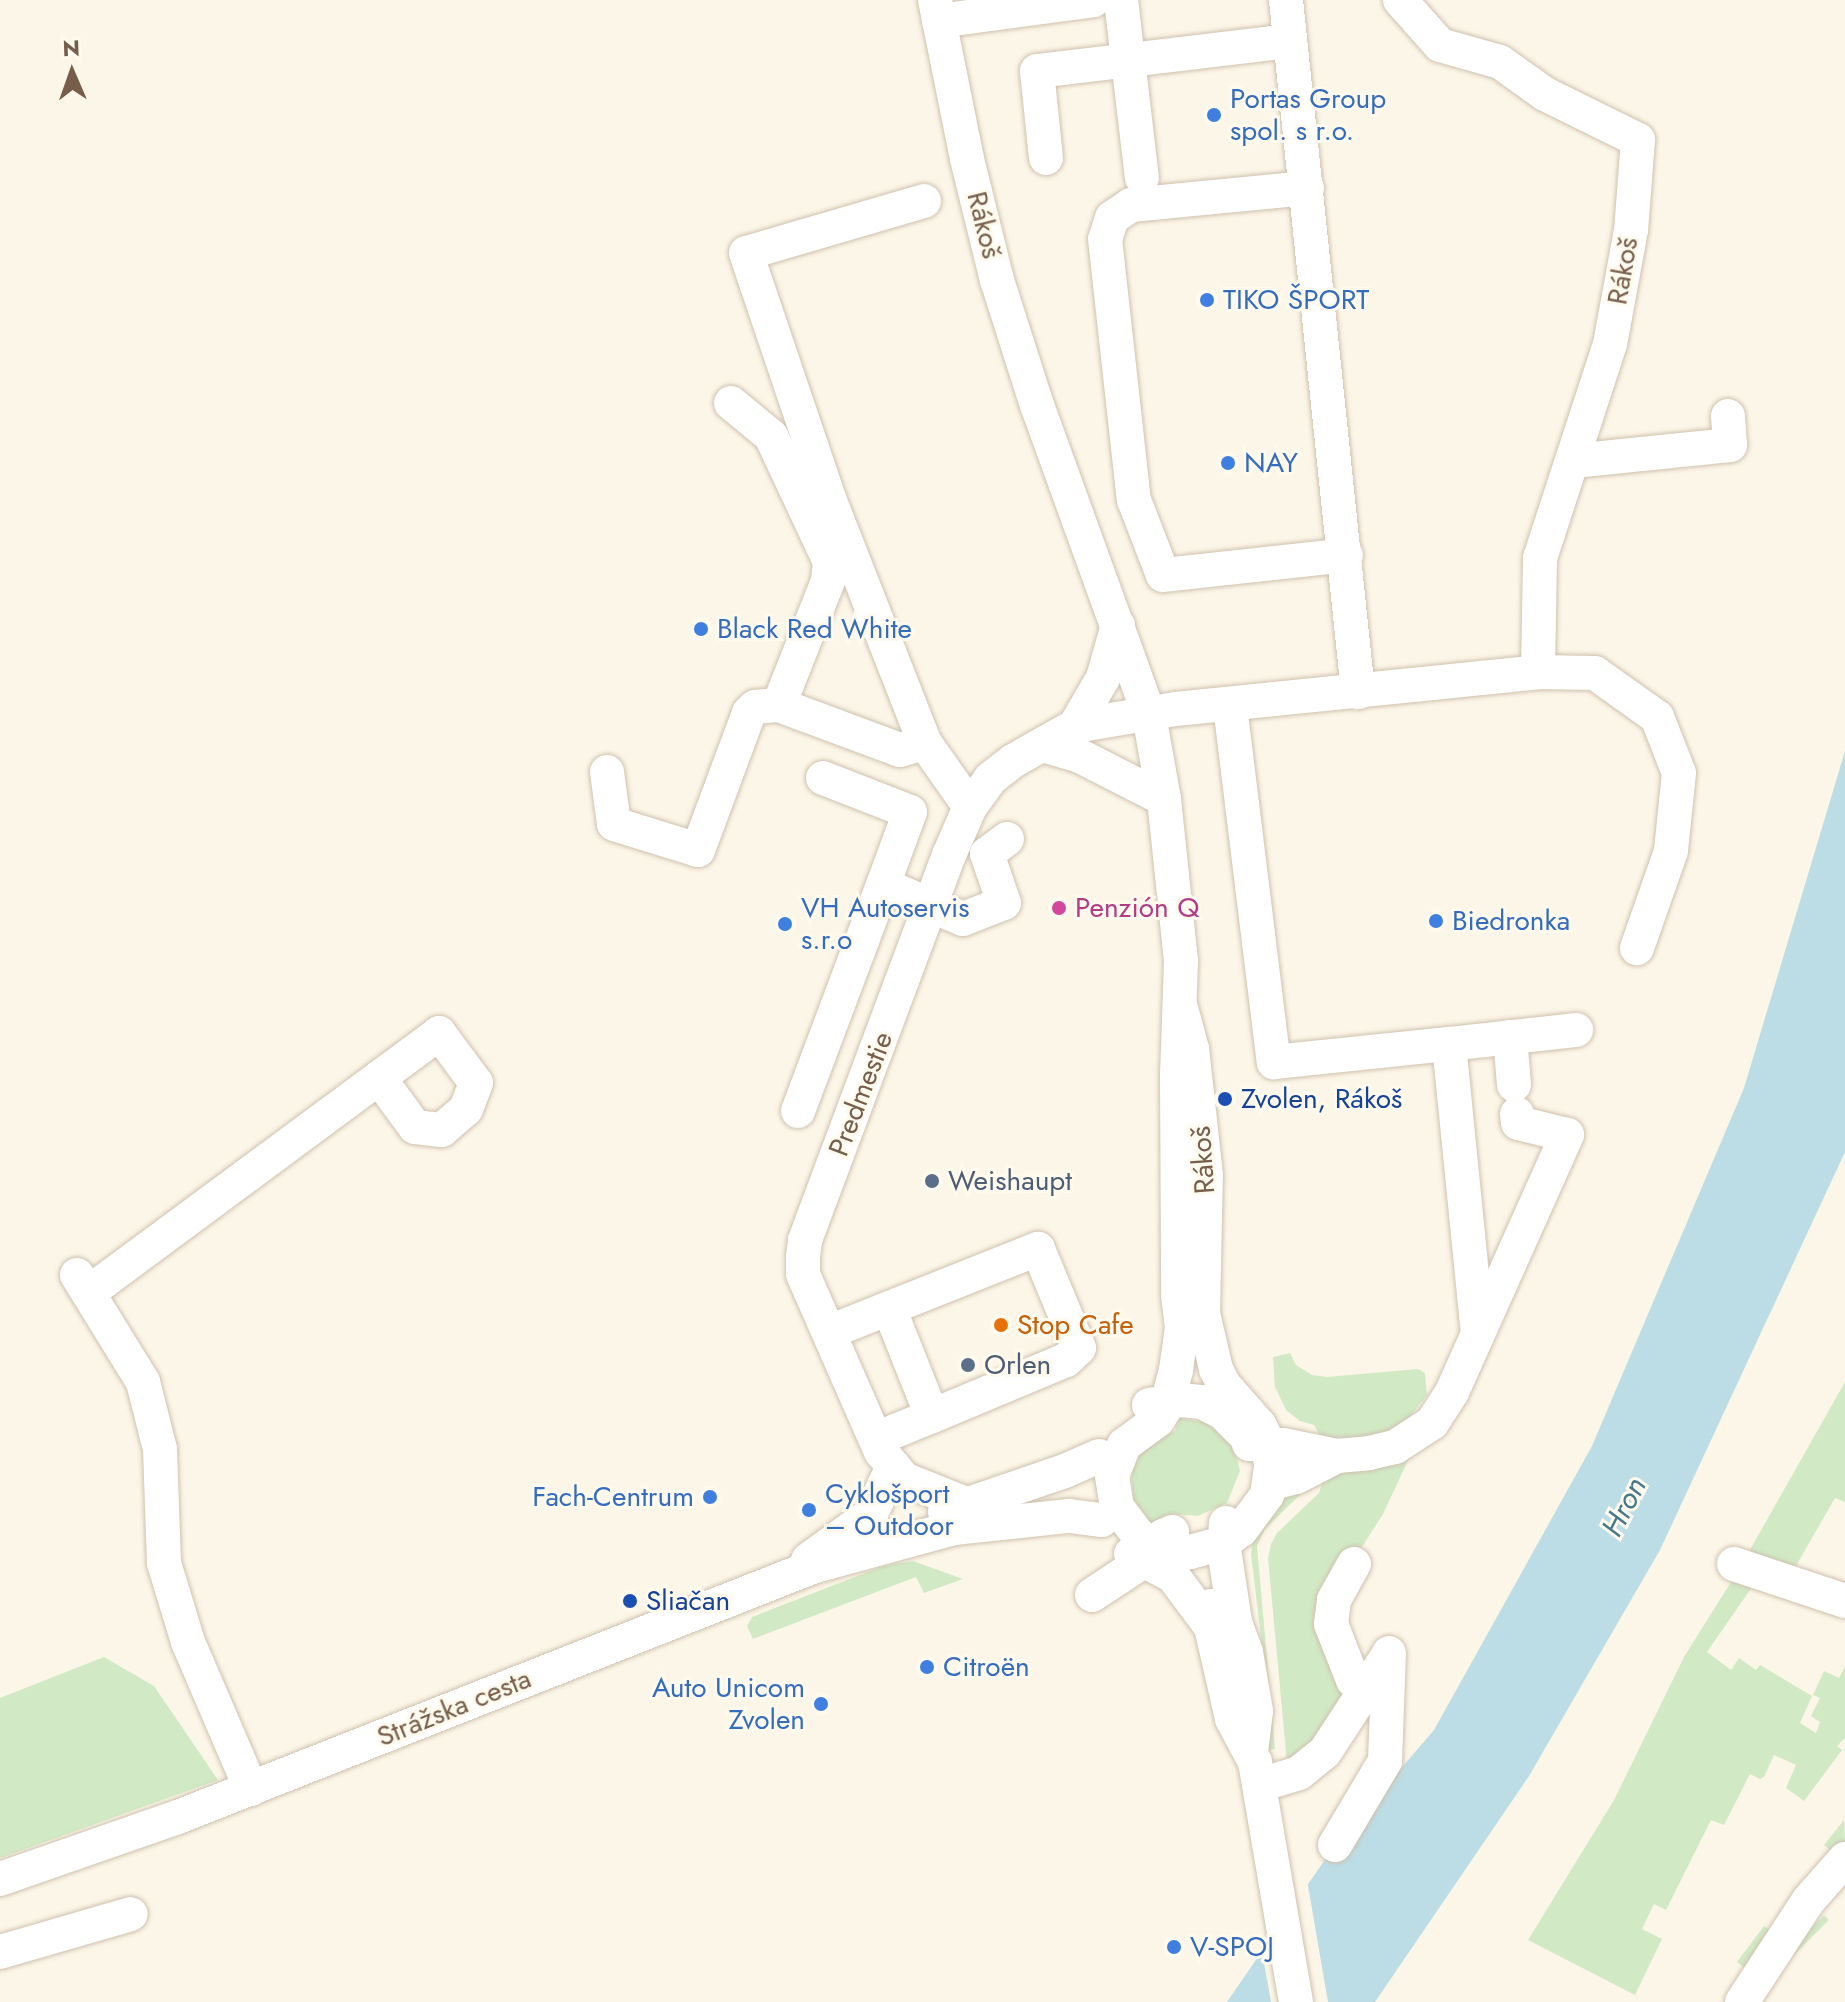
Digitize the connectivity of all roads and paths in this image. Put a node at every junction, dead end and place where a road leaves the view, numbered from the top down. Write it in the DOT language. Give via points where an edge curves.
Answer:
graph roads {
  1 [pos="1094,0"];
  2 [pos="1121,0"];
  3 [pos="1286,0"];
  4 [pos="1400,0"];
  5 [pos="937,10"];
  6 [pos="1290,41"];
  7 [pos="1126,61"];
  8 [pos="1046,158"];
  9 [pos="1142,178"];
  10 [pos="1307,188"];
  11 [pos="924,201"];
  12 [pos="731,403"];
  13 [pos="1728,416"];
  14 [pos="1573,461"];
  15 [pos="1346,555"];
  16 [pos="1118,625"];
  17 [pos="1538,672"];
  18 [pos="1358,692"];
  19 [pos="779,705"];
  20 [pos="1230,706"];
  21 [pos="1149,715"];
  22 [pos="1075,726"];
  23 [pos="925,743"];
  24 [pos="1042,745"];
  25 [pos="607,772"];
  26 [pos="823,778"];
  27 [pos="1164,799"];
  28 [pos="970,807"];
  29 [pos="1007,839"];
  30 [pos="883,885"];
  31 [pos="931,905"];
  32 [pos="1637,948"];
  33 [pos="1576,1030"];
  34 [pos="1510,1037"];
  35 [pos="1449,1044"];
  36 [pos="379,1078"];
  37 [pos="798,1111"];
  38 [pos="981,1294"];
  39 [pos="1190,1304"];
  40 [pos="893,1318"];
  41 [pos="829,1332"];
  42 [pos="1478,1332"];
  43 [pos="1157,1404"];
  44 [pos="1213,1407"];
  45 [pos="932,1416"];
  46 [pos="1258,1444"];
  47 [pos="1099,1456"];
  48 [pos="1337,1456"];
  49 [pos="891,1461"];
  50 [pos="1269,1484"];
  51 [pos="960,1516"];
  52 [pos="1107,1516"];
  53 [pos="1230,1532"];
  54 [pos="900,1541"];
  55 [pos="1160,1553"];
  56 [pos="1354,1564"];
  57 [pos="1734,1564"];
  58 [pos="787,1576"];
  59 [pos="1845,1601"];
  60 [pos="1365,1691"];
  61 [pos="1251,1750"];
  62 [pos="1260,1785"];
  63 [pos="251,1789"];
  64 [pos="1335,1845"];
  65 [pos="1845,1859"];
  66 [pos="0,1879"];
  67 [pos="131,1914"];
  68 [pos="0,1952"];
  69 [pos="1296,2002"];
  70 [pos="1742,2002"];
  1 -- 5 [label="street"];
  2 -- 7 [label="street"];
  3 -- 6 [label="street"];
  4 -- 14 [label="street, Rákoš" via="1440,45 1500,62 1545,94 1638,140 1631,230 1610,344"];
  5 -- 16 [label="street, Rákoš" via="997,280"];
  6 -- 7 [label="street"];
  6 -- 10 [label="street"];
  7 -- 8 [label="street" via="1037,71"];
  7 -- 9 [label="street"];
  10 -- 15 [label="street"];
  10 -- 15 [label="street" via="1131,205 1112,218 1105,233 1108,270 1134,500 1163,575"];
  11 -- 23 [label="street" via="746,253 830,501"];
  12 -- 19 [label="street" via="771,436 830,562 828,581"];
  13 -- 14 [label="street" via="1730,445 1659,465"];
  14 -- 17 [label="street, Rákoš" via="1540,558"];
  15 -- 18 [label="street"];
  16 -- 21 [label="street, Rákoš"];
  16 -- 22 [label="street, Predmestie" via="1103,678"];
  17 -- 18 [label="street"];
  17 -- 32 [label="street" via="1595,673 1657,717 1679,773 1671,851"];
  18 -- 20 [label="street"];
  19 -- 23 [label="street" via="900,750"];
  19 -- 25 [label="street" via="755,707 749,713 698,850 614,824"];
  20 -- 21 [label="street"];
  20 -- 35 [label="street" via="1274,1062"];
  21 -- 22 [label="street, Predmestie"];
  21 -- 27 [label="street, Rákoš"];
  22 -- 24 [label="street, Predmestie"];
  23 -- 28 [label="street"];
  24 -- 27 [label="street" via="1078,755"];
  24 -- 28 [label="street, Predmestie" via="990,779"];
  26 -- 30 [label="street" via="910,812"];
  27 -- 39 [label="street, Rákoš" via="1181,1008 1177,1076"];
  28 -- 31 [label="street, Predmestie"];
  29 -- 31 [label="street" via="987,854 1004,903 963,919"];
  30 -- 31 [label="street"];
  30 -- 37 [label="street"];
  31 -- 41 [label="street, Predmestie" via="805,1240 803,1274"];
  33 -- 34 [label="street"];
  34 -- 35 [label="street"];
  34 -- 42 [label="street" via="1518,1123 1567,1135"];
  35 -- 42 [label="street"];
  36 -- 63 [label="street" via="82,1284 143,1382 160,1449 164,1563 188,1642"];
  38 -- 40 [label="street"];
  39 -- 43 [label="street, Rákoš"];
  39 -- 44 [label="street, Rákoš" via="1198,1370"];
  39 -- 46 [label="street, Rákoš" via="1216,1369 1232,1396 1250,1411"];
  40 -- 41 [label="street"];
  40 -- 45 [label="street"];
  40 -- 45 [label="street" via="1038,1249 1032,1273 1079,1348 1066,1360"];
  41 -- 49 [label="street, Predmestie"];
  42 -- 48 [label="street" via="1432,1423 1395,1447"];
  43 -- 44 [label="street" via="1202,1402"];
  43 -- 47 [label="street" via="1120,1423"];
  43 -- 52 [label="street" via="1158,1420 1134,1435 1116,1461"];
  44 -- 46 [label="street"];
  45 -- 49 [label="street"];
  46 -- 48 [label="street"];
  46 -- 50 [label="street"];
  46 -- 53 [label="street" via="1247,1496"];
  47 -- 51 [label="street, Strážska cesta"];
  47 -- 52 [label="street"];
  48 -- 50 [label="street"];
  49 -- 51 [label="street"];
  49 -- 54 [label="street" via="908,1502"];
  49 -- 58 [label="street" via="871,1514"];
  50 -- 53 [label="street" via="1256,1514"];
  51 -- 52 [label="street, Strážska cesta" via="1032,1501"];
  51 -- 54 [label="street, Strážska cesta"];
  52 -- 55 [label="street"];
  52 -- 55 [label="street" via="1092,1595"];
  53 -- 55 [label="street" via="1175,1531"];
  53 -- 61 [label="street" via="1235,1622 1256,1711"];
  54 -- 58 [label="street, Strážska cesta"];
  55 -- 61 [label="street" via="1197,1567 1205,1582 1232,1719"];
  56 -- 60 [label="street" via="1334,1600 1331,1624 1353,1680"];
  57 -- 59 [label="street"];
  58 -- 63 [label="street, Strážska cesta"];
  60 -- 62 [label="street" via="1325,1752 1299,1773"];
  60 -- 64 [label="street" via="1389,1653 1385,1761"];
  61 -- 62 [label="street"];
  62 -- 69 [label="street"];
  63 -- 66 [label="street, Strážska cesta"];
  65 -- 70 [label="street" via="1808,1901"];
  67 -- 68 [label="street"];
}
